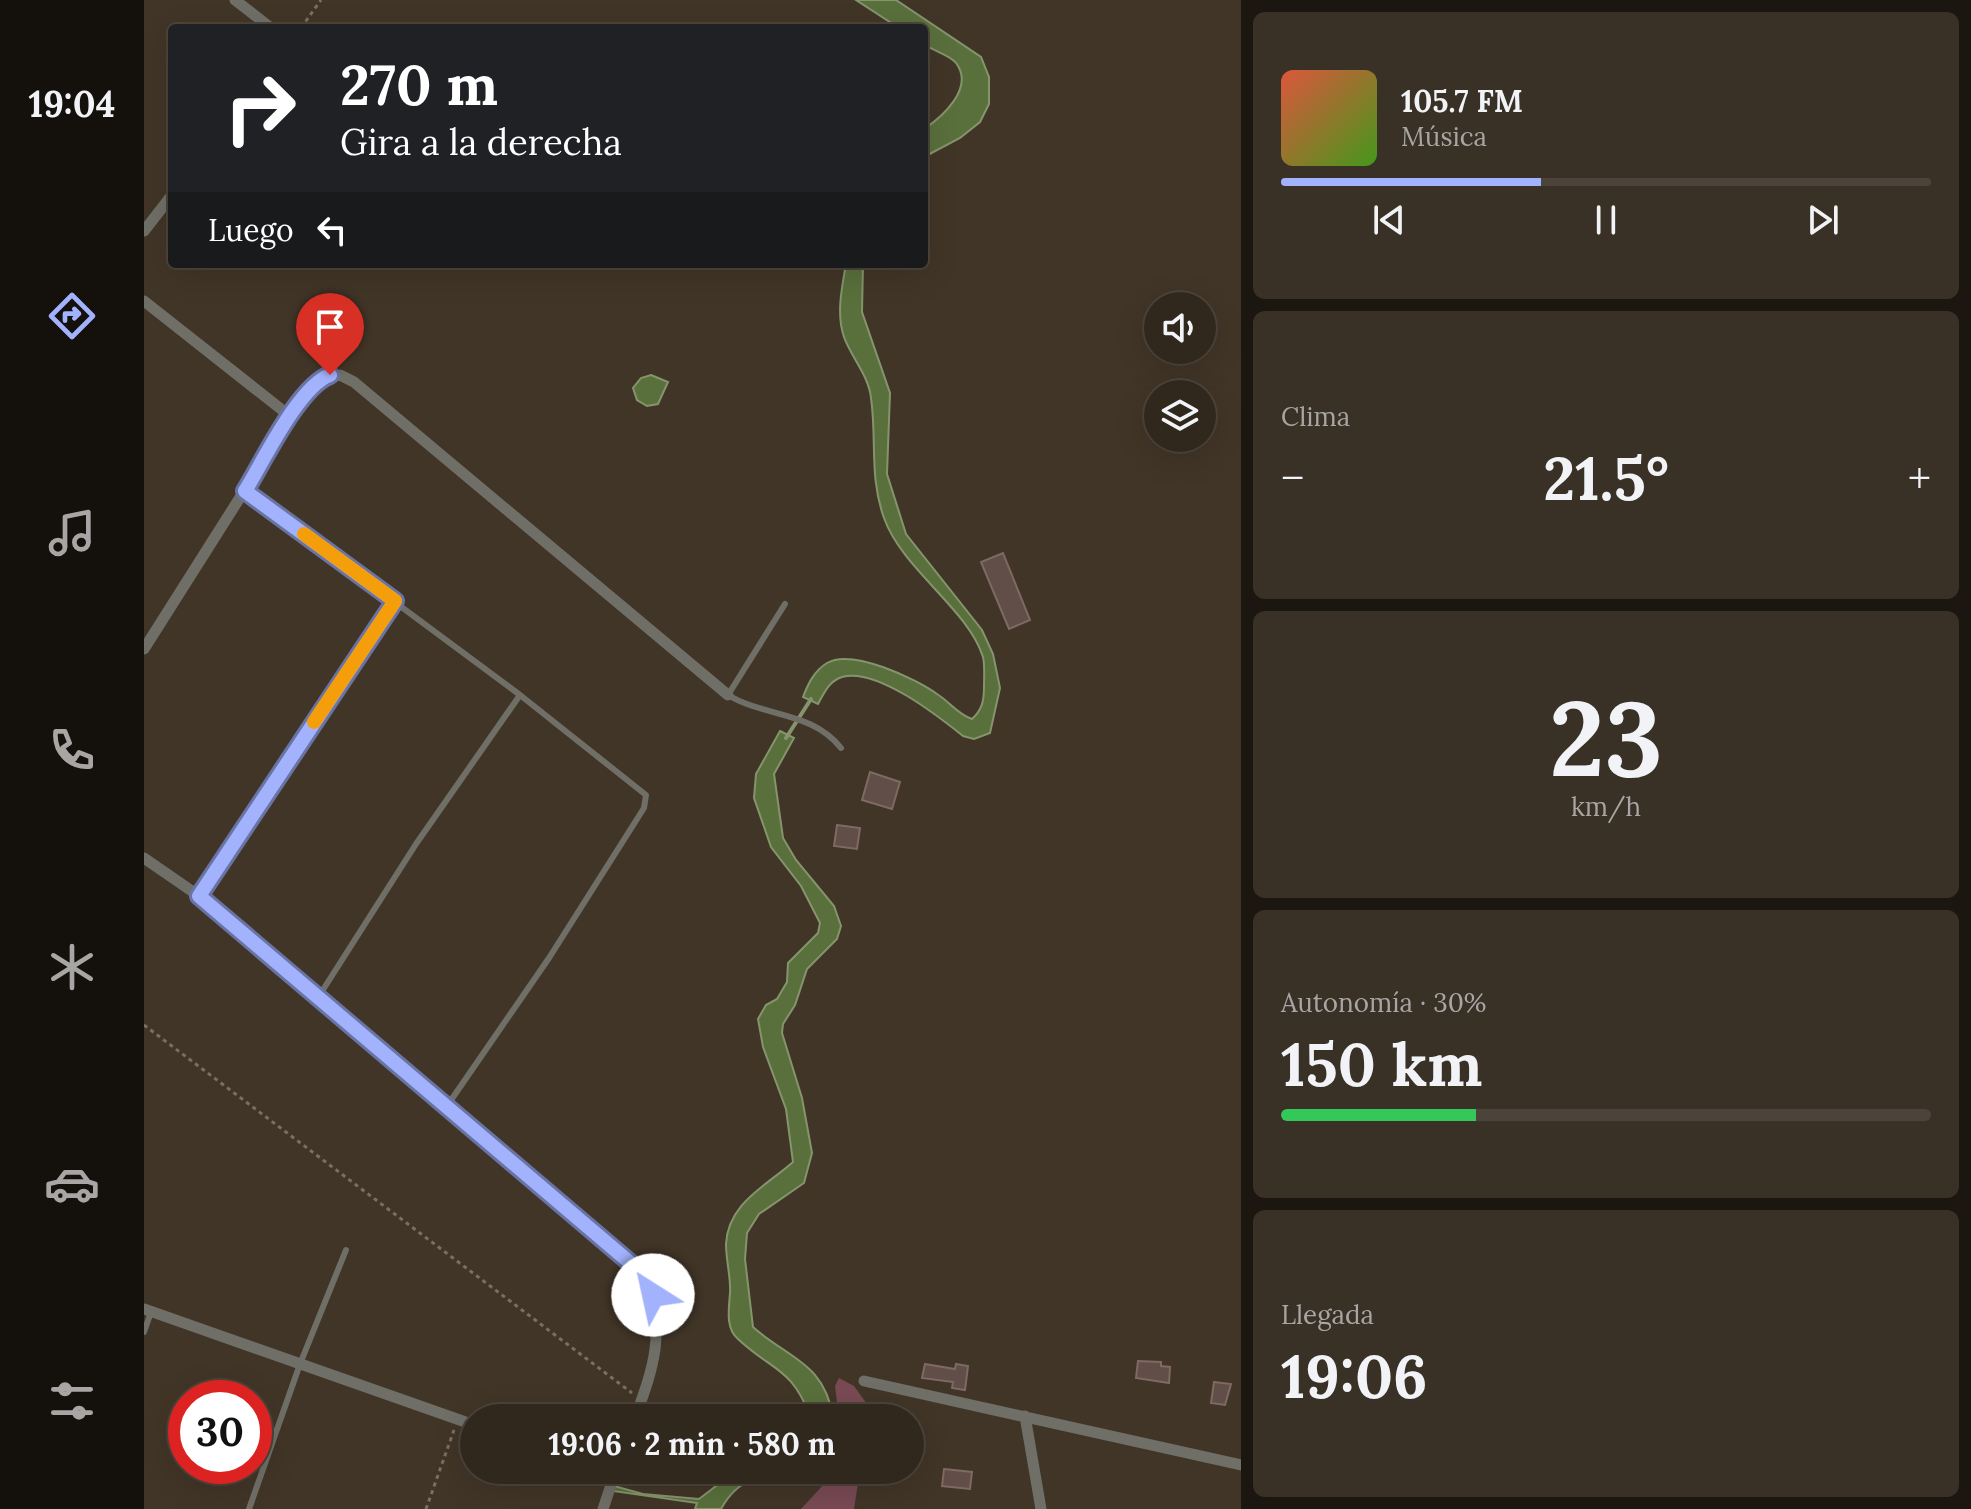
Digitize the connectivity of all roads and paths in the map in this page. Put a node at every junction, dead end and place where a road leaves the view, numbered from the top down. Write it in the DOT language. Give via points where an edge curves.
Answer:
graph roads {
  1 [pos="235,0"];
  2 [pos="321,0"];
  3 [pos="266,24"];
  4 [pos="304,24"];
  5 [pos="168,200"];
  6 [pos="144,231"];
  7 [pos="144,301"];
  8 [pos="291,417"];
  9 [pos="245,491"];
  10 [pos="395,601"];
  11 [pos="785,604"];
  12 [pos="144,649"];
  13 [pos="520,695"];
  14 [pos="728,695"];
  15 [pos="841,748"];
  16 [pos="144,858"];
  17 [pos="199,896"];
  18 [pos="319,996"];
  19 [pos="144,1025"];
  20 [pos="447,1106"];
  21 [pos="346,1250"];
  22 [pos="148,1311"];
  23 [pos="144,1332"];
  24 [pos="300,1364"];
  25 [pos="864,1381"];
  26 [pos="642,1400"];
  27 [pos="640,1404"];
  28 [pos="1025,1416"];
  29 [pos="458,1419"];
  30 [pos="1241,1465"];
  31 [pos="609,1484"];
  32 [pos="249,1509"];
  33 [pos="426,1509"];
  34 [pos="603,1509"];
  35 [pos="1041,1509"];
  1 -- 3 [label="street"];
  2 -- 4 [label="path"];
  5 -- 6 [label="street"];
  7 -- 8 [label="street"];
  8 -- 9 [label="street"];
  8 -- 14 [label="street" via="319,379 340,375 354,382"];
  9 -- 10 [label="lane"];
  9 -- 12 [label="street"];
  10 -- 13 [label="lane"];
  10 -- 17 [label="lane"];
  11 -- 14 [label="lane"];
  13 -- 18 [label="lane"];
  13 -- 20 [label="lane" via="644,791 646,804"];
  14 -- 15 [label="lane" via="812,725"];
  16 -- 17 [label="street"];
  17 -- 18 [label="street"];
  18 -- 20 [label="street"];
  19 -- 26 [label="path"];
  20 -- 26 [label="street" via="648,1278 658,1313 657,1342"];
  21 -- 24 [label="lane"];
  22 -- 23 [label="lane"];
  22 -- 24 [label="street"];
  24 -- 29 [label="street"];
  24 -- 32 [label="lane"];
  25 -- 28 [label="street"];
  26 -- 27 [label="street"];
  28 -- 30 [label="street"];
  28 -- 35 [label="street"];
  29 -- 33 [label="path"];
  31 -- 34 [label="street"];
}
